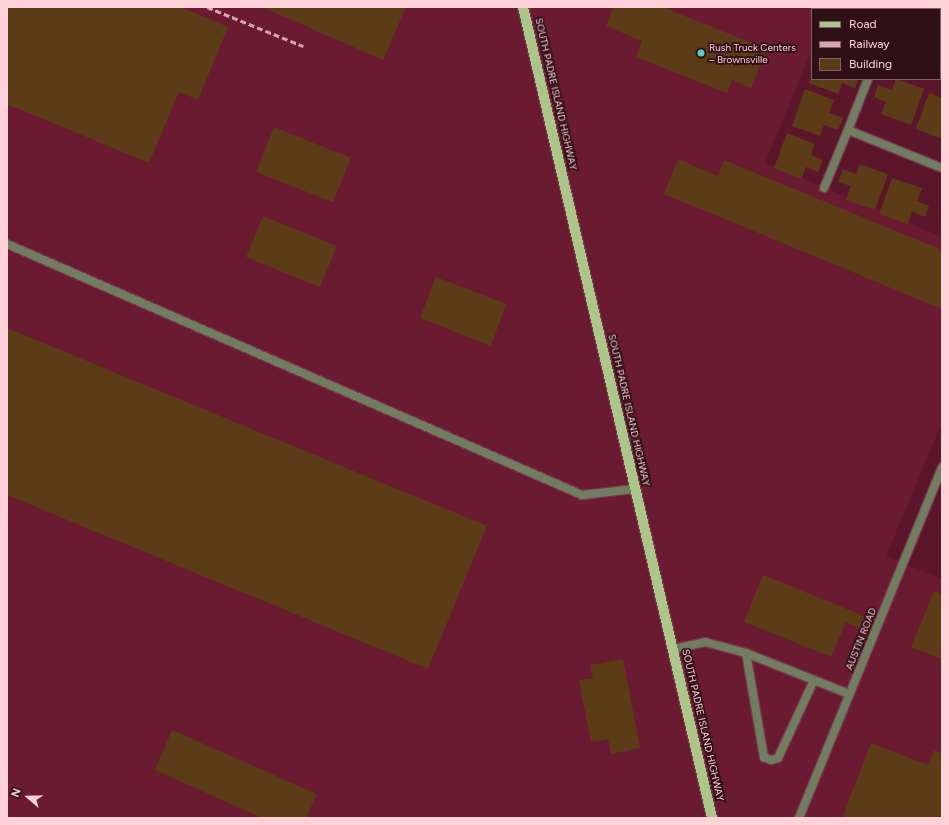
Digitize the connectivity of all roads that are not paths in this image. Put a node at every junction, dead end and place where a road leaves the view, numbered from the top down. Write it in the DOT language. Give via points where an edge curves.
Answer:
graph roads {
  1 [pos="523,7"];
  2 [pos="868,80"];
  3 [pos="848,130"];
  4 [pos="942,168"];
  5 [pos="824,188"];
  6 [pos="7,244"];
  7 [pos="942,467"];
  8 [pos="635,489"];
  9 [pos="673,649"];
  10 [pos="746,653"];
  11 [pos="814,680"];
  12 [pos="849,694"];
  13 [pos="712,818"];
  14 [pos="799,818"];
  1 -- 8 [label="main road, SOUTH PADRE ISLAND HIGHWAY"];
  2 -- 3 [label="street"];
  3 -- 4 [label="street"];
  3 -- 5 [label="street"];
  6 -- 8 [label="street" via="582,495"];
  7 -- 12 [label="street, AUSTIN ROAD"];
  8 -- 9 [label="main road, SOUTH PADRE ISLAND HIGHWAY"];
  9 -- 10 [label="street" via="705,642"];
  9 -- 13 [label="main road, SOUTH PADRE ISLAND HIGHWAY"];
  10 -- 11 [label="street"];
  10 -- 11 [label="street" via="764,757 771,760 778,758"];
  11 -- 12 [label="street"];
  12 -- 14 [label="street, AUSTIN ROAD"];
}
